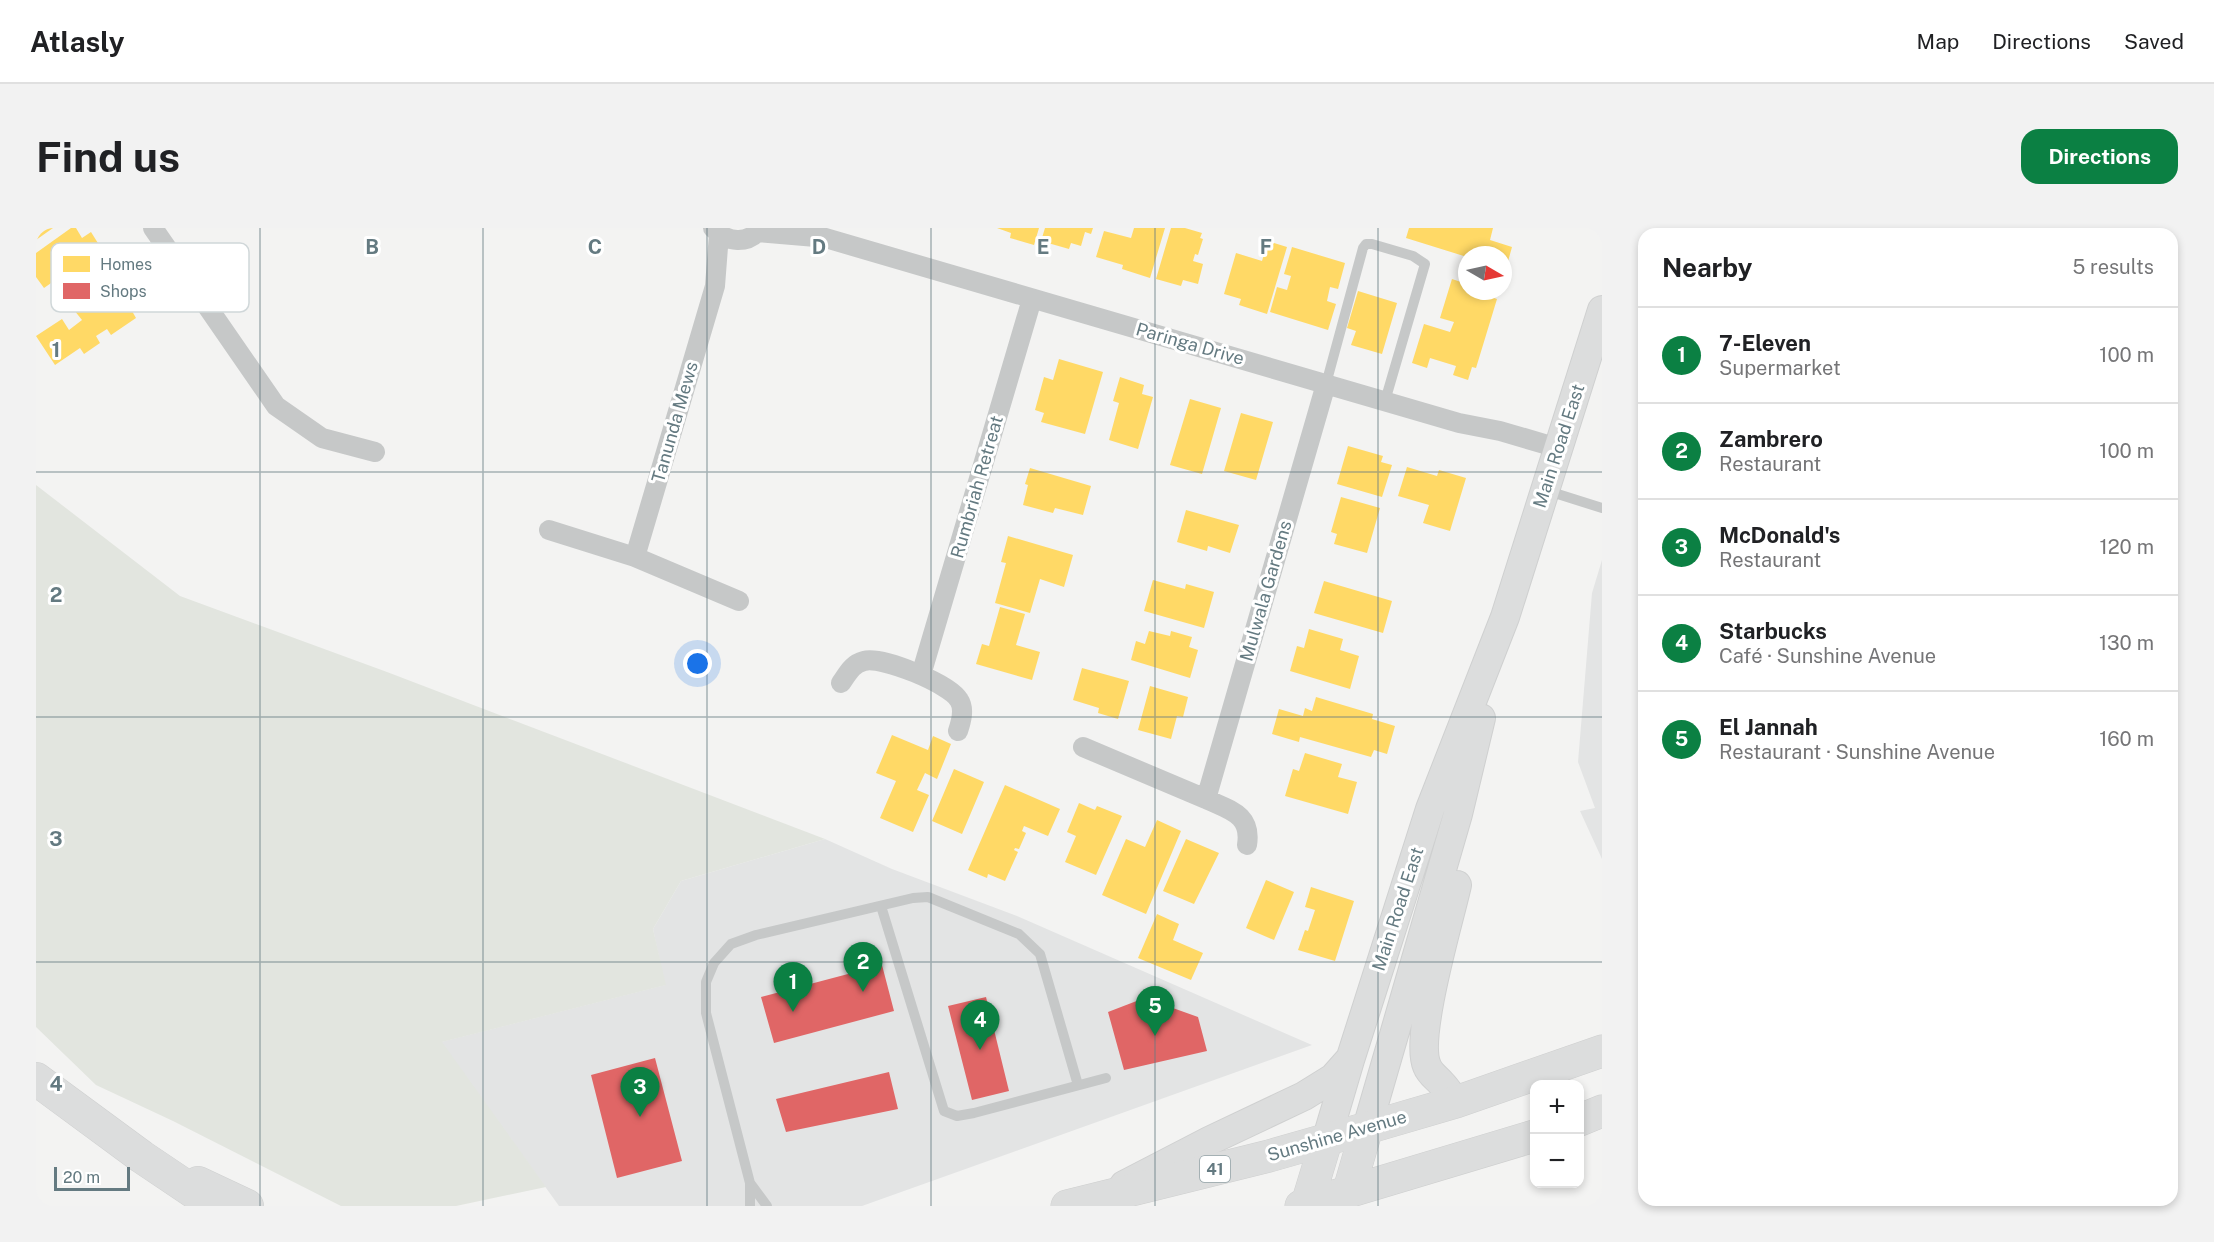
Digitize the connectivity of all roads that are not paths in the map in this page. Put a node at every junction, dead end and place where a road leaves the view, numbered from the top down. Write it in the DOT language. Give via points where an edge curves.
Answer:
graph roads {
  1 [pos="153,228"];
  2 [pos="804,228"];
  3 [pos="716,231"];
  4 [pos="753,233"];
  5 [pos="822,237"];
  6 [pos="163,243"];
  7 [pos="716,286"];
  8 [pos="1032,299"];
  9 [pos="1602,310"];
  10 [pos="211,312"];
  11 [pos="1326,384"];
  12 [pos="1385,401"];
  13 [pos="1558,448"];
  14 [pos="375,452"];
  15 [pos="1545,490"];
  16 [pos="1602,508"];
  17 [pos="549,530"];
  18 [pos="636,557"];
  19 [pos="739,602"];
  20 [pos="1504,617"];
  21 [pos="921,675"];
  22 [pos="842,683"];
  23 [pos="958,731"];
  24 [pos="1083,747"];
  25 [pos="1206,799"];
  26 [pos="1458,814"];
  27 [pos="1247,845"];
  28 [pos="881,906"];
  29 [pos="1602,1051"];
  30 [pos="1350,1060"];
  31 [pos="36,1078"];
  32 [pos="1106,1078"];
  33 [pos="1078,1085"];
  34 [pos="1456,1102"];
  35 [pos="1602,1111"];
  36 [pos="1584,1118"];
  37 [pos="1367,1128"];
  38 [pos="1530,1137"];
  39 [pos="1327,1138"];
  40 [pos="142,1157"];
  41 [pos="750,1183"];
  42 [pos="1103,1196"];
  43 [pos="1346,1198"];
  44 [pos="1305,1205"];
  45 [pos="215,1206"];
  46 [pos="247,1206"];
  47 [pos="750,1206"];
  48 [pos="767,1206"];
  49 [pos="1067,1206"];
  1 -- 6 [label="street"];
  2 -- 5 [label="street, Paringa Drive"];
  3 -- 4 [label="street, Paringa Drive" via="726,238"];
  3 -- 7 [label="street, Tanunda Mews"];
  4 -- 5 [label="street, Paringa Drive"];
  4 -- 7 [label="street, Tanunda Mews"];
  5 -- 8 [label="street, Paringa Drive"];
  7 -- 18 [label="street, Tanunda Mews"];
  8 -- 11 [label="street, Paringa Drive"];
  8 -- 21 [label="street, Rumbriah Retreat"];
  9 -- 13 [label="main road, Main Road East"];
  10 -- 14 [label="street" via="276,406 322,438"];
  11 -- 12 [label="street, Paringa Drive"];
  11 -- 12 [label="lane" via="1363,248 1372,244 1413,256 1425,264"];
  11 -- 25 [label="street, Mulwala Gardens"];
  12 -- 13 [label="street, Paringa Drive"];
  13 -- 15 [label="main road, Main Road East"];
  15 -- 16 [label="lane"];
  15 -- 20 [label="main road, Main Road East"];
  17 -- 18 [label="street"];
  18 -- 19 [label="street"];
  20 -- 26 [label="main road, Main Road East"];
  20 -- 30 [label="main road, Main Road East" via="1430,809"];
  21 -- 22 [label="street" via="871,659 852,667"];
  21 -- 23 [label="street" via="954,693 961,702"];
  24 -- 25 [label="street"];
  25 -- 27 [label="street" via="1234,812 1245,823"];
  26 -- 34 [label="main road" via="1458,882 1424,1043 1426,1065"];
  26 -- 37 [label="main road, Main Road East"];
  28 -- 33 [label="lane" via="928,897 1019,934 1040,954"];
  28 -- 33 [label="lane" via="944,1111 957,1116 974,1113"];
  28 -- 41 [label="lane" via="756,935 731,944 714,963 706,982 706,1013"];
  29 -- 34 [label="main road, Sunshine Avenue / 41"];
  30 -- 39 [label="main road, Main Road East"];
  30 -- 42 [label="main road" via="1333,1078 1304,1096"];
  31 -- 40 [label="highway"];
  32 -- 33 [label="lane"];
  34 -- 37 [label="main road, Sunshine Avenue / 41"];
  35 -- 36 [label="main road"];
  37 -- 39 [label="main road, Sunshine Avenue / 41"];
  37 -- 43 [label="main road, Main Road East"];
  38 -- 43 [label="main road"];
  39 -- 42 [label="main road, Sunshine Avenue / 41"];
  39 -- 44 [label="main road, Main Road East"];
  40 -- 45 [label="highway"];
  40 -- 46 [label="highway"];
  41 -- 47 [label="lane"];
  41 -- 48 [label="lane"];
  42 -- 49 [label="main road, Sunshine Avenue / 41"];
  43 -- 44 [label="main road"];
}
